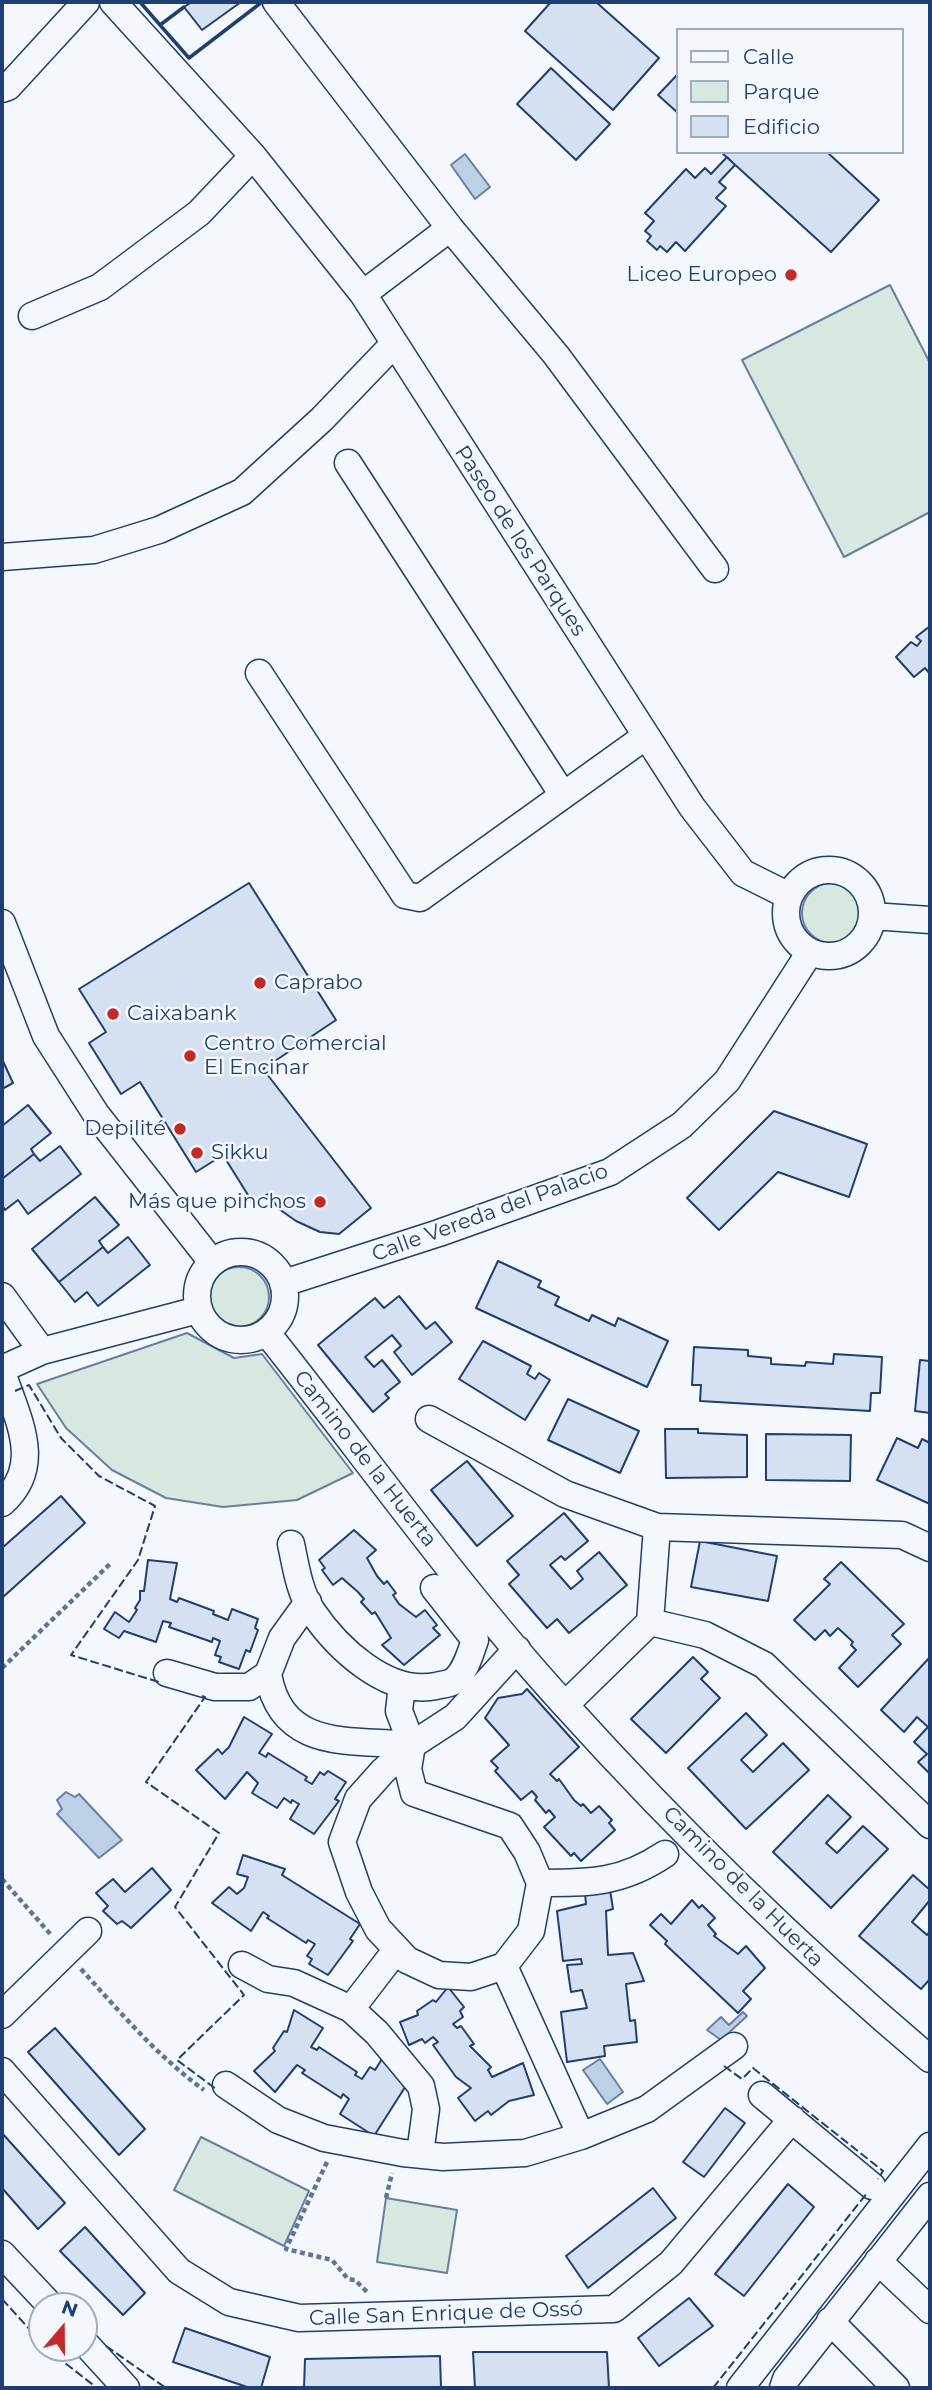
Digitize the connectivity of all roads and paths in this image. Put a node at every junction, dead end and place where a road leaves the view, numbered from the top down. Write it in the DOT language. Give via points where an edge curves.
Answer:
graph roads {
  1 [pos="86,2"];
  2 [pos="113,2"];
  3 [pos="276,2"];
  4 [pos="2,89"];
  5 [pos="253,156"];
  6 [pos="450,228"];
  7 [pos="363,294"];
  8 [pos="32,316"];
  9 [pos="393,345"];
  10 [pos="348,463"];
  11 [pos="2,557"];
  12 [pos="715,569"];
  13 [pos="259,673"];
  14 [pos="646,736"];
  15 [pos="563,795"];
  16 [pos="789,896"];
  17 [pos="872,916"];
  18 [pos="930,920"];
  19 [pos="2,923"];
  20 [pos="810,952"];
  21 [pos="212,1262"];
  22 [pos="284,1283"];
  23 [pos="2,1296"];
  24 [pos="198,1310"];
  25 [pos="267,1333"];
  26 [pos="42,1352"];
  27 [pos="2,1371"];
  28 [pos="429,1419"];
  29 [pos="2,1503"];
  30 [pos="657,1527"];
  31 [pos="290,1544"];
  32 [pos="930,1548"];
  33 [pos="112,1563"];
  34 [pos="434,1588"];
  35 [pos="308,1602"];
  36 [pos="650,1622"];
  37 [pos="517,1649"];
  38 [pos="2,1668"];
  39 [pos="167,1673"];
  40 [pos="268,1674"];
  41 [pos="402,1685"];
  42 [pos="565,1705"];
  43 [pos="412,1745"];
  44 [pos="930,1825"];
  45 [pos="665,1854"];
  46 [pos="540,1883"];
  47 [pos="88,1931"];
  48 [pos="397,1949"];
  49 [pos="242,1965"];
  50 [pos="503,1966"];
  51 [pos="351,2009"];
  52 [pos="2,2015"];
  53 [pos="734,2046"];
  54 [pos="930,2059"];
  55 [pos="2,2071"];
  56 [pos="226,2085"];
  57 [pos="762,2095"];
  58 [pos="792,2119"];
  59 [pos="580,2136"];
  60 [pos="930,2146"];
  61 [pos="420,2154"];
  62 [pos="329,2158"];
  63 [pos="392,2172"];
  64 [pos="872,2186"];
  65 [pos="930,2196"];
  66 [pos="386,2198"];
  67 [pos="2,2254"];
  68 [pos="878,2261"];
  69 [pos="38,2292"];
  70 [pos="930,2310"];
  71 [pos="380,2316"];
  72 [pos="830,2321"];
  73 [pos="98,2357"];
  74 [pos="126,2388"];
  75 [pos="740,2388"];
  76 [pos="783,2388"];
  77 [pos="896,2388"];
  1 -- 4 [label="street" via="51,44"];
  2 -- 5 [label="street, Paseo de los Parques"];
  3 -- 6 [label="street"];
  5 -- 7 [label="street, Paseo de los Parques"];
  5 -- 8 [label="street" via="199,213 100,287"];
  6 -- 7 [label="street"];
  6 -- 12 [label="street" via="556,355"];
  7 -- 9 [label="street, Paseo de los Parques"];
  9 -- 11 [label="street" via="242,492 159,530 94,550"];
  9 -- 14 [label="street, Paseo de los Parques"];
  10 -- 15 [label="street"];
  13 -- 15 [label="street" via="405,895 419,898"];
  14 -- 15 [label="street"];
  14 -- 16 [label="street, Paseo de los Parques" via="743,873"];
  16 -- 17 [label="street" via="810,874 839,871 864,887"];
  16 -- 20 [label="street" via="786,922 799,945"];
  17 -- 18 [label="street"];
  17 -- 20 [label="street" via="869,929 851,951 824,956"];
  19 -- 21 [label="street" via="46,1036 96,1114"];
  20 -- 22 [label="street, Calle Vereda del Palacio" via="727,1081 682,1125 611,1172"];
  21 -- 22 [label="street" via="228,1253 253,1254 275,1268"];
  21 -- 24 [label="street" via="201,1275 196,1292"];
  22 -- 25 [label="street" via="286,1301 280,1319"];
  23 -- 26 [label="street"];
  24 -- 25 [label="street" via="219,1336 252,1340"];
  24 -- 26 [label="street"];
  25 -- 37 [label="street, Camino de la Huerta"];
  26 -- 27 [label="street"];
  27 -- 29 [label="street" via="27,1449 18,1489"];
  28 -- 30 [label="street" via="565,1494"];
  30 -- 32 [label="street" via="902,1535"];
  30 -- 36 [label="street"];
  31 -- 35 [label="street"];
  33 -- 38 [label="path"];
  34 -- 41 [label="street" via="475,1640 466,1665 452,1682 426,1688"];
  35 -- 40 [label="street" via="282,1639"];
  35 -- 41 [label="street" via="338,1643 378,1674"];
  36 -- 42 [label="street"];
  36 -- 44 [label="street" via="705,1635 764,1665"];
  37 -- 42 [label="street, Camino de la Huerta"];
  37 -- 43 [label="street" via="455,1717"];
  39 -- 40 [label="street" via="215,1688 249,1687"];
  40 -- 43 [label="street" via="272,1695 284,1717 303,1729 349,1743"];
  41 -- 43 [label="street" via="399,1711"];
  42 -- 54 [label="street, Camino de la Huerta" via="739,1886"];
  43 -- 46 [label="street" via="408,1769 414,1793 510,1826"];
  43 -- 48 [label="street" via="358,1798 342,1842 378,1929"];
  45 -- 46 [label="street, Camino de la Huerta" via="640,1871 596,1883"];
  46 -- 50 [label="street" via="531,1931"];
  47 -- 52 [label="street"];
  48 -- 50 [label="street" via="407,1960 439,1975 471,1977"];
  48 -- 51 [label="street"];
  49 -- 51 [label="street"];
  50 -- 59 [label="street"];
  51 -- 61 [label="street" via="421,2085 426,2109"];
  53 -- 59 [label="street" via="647,2109"];
  55 -- 71 [label="street, Calle San Enrique de Ossó" via="179,2271 229,2302 299,2318"];
  56 -- 61 [label="street" via="278,2120 324,2138"];
  57 -- 58 [label="street"];
  58 -- 64 [label="street"];
  58 -- 71 [label="street, Calle San Enrique de Ossó" via="671,2263 614,2309"];
  59 -- 61 [label="street" via="525,2153"];
  60 -- 75 [label="street"];
  62 -- 71 [label="path" via="286,2249 332,2260 371,2296"];
  63 -- 66 [label="path"];
  65 -- 68 [label="street"];
  67 -- 69 [label="street"];
  68 -- 70 [label="street"];
  68 -- 72 [label="street"];
  72 -- 76 [label="street"];
  72 -- 77 [label="street"];
  73 -- 74 [label="street"];
}
